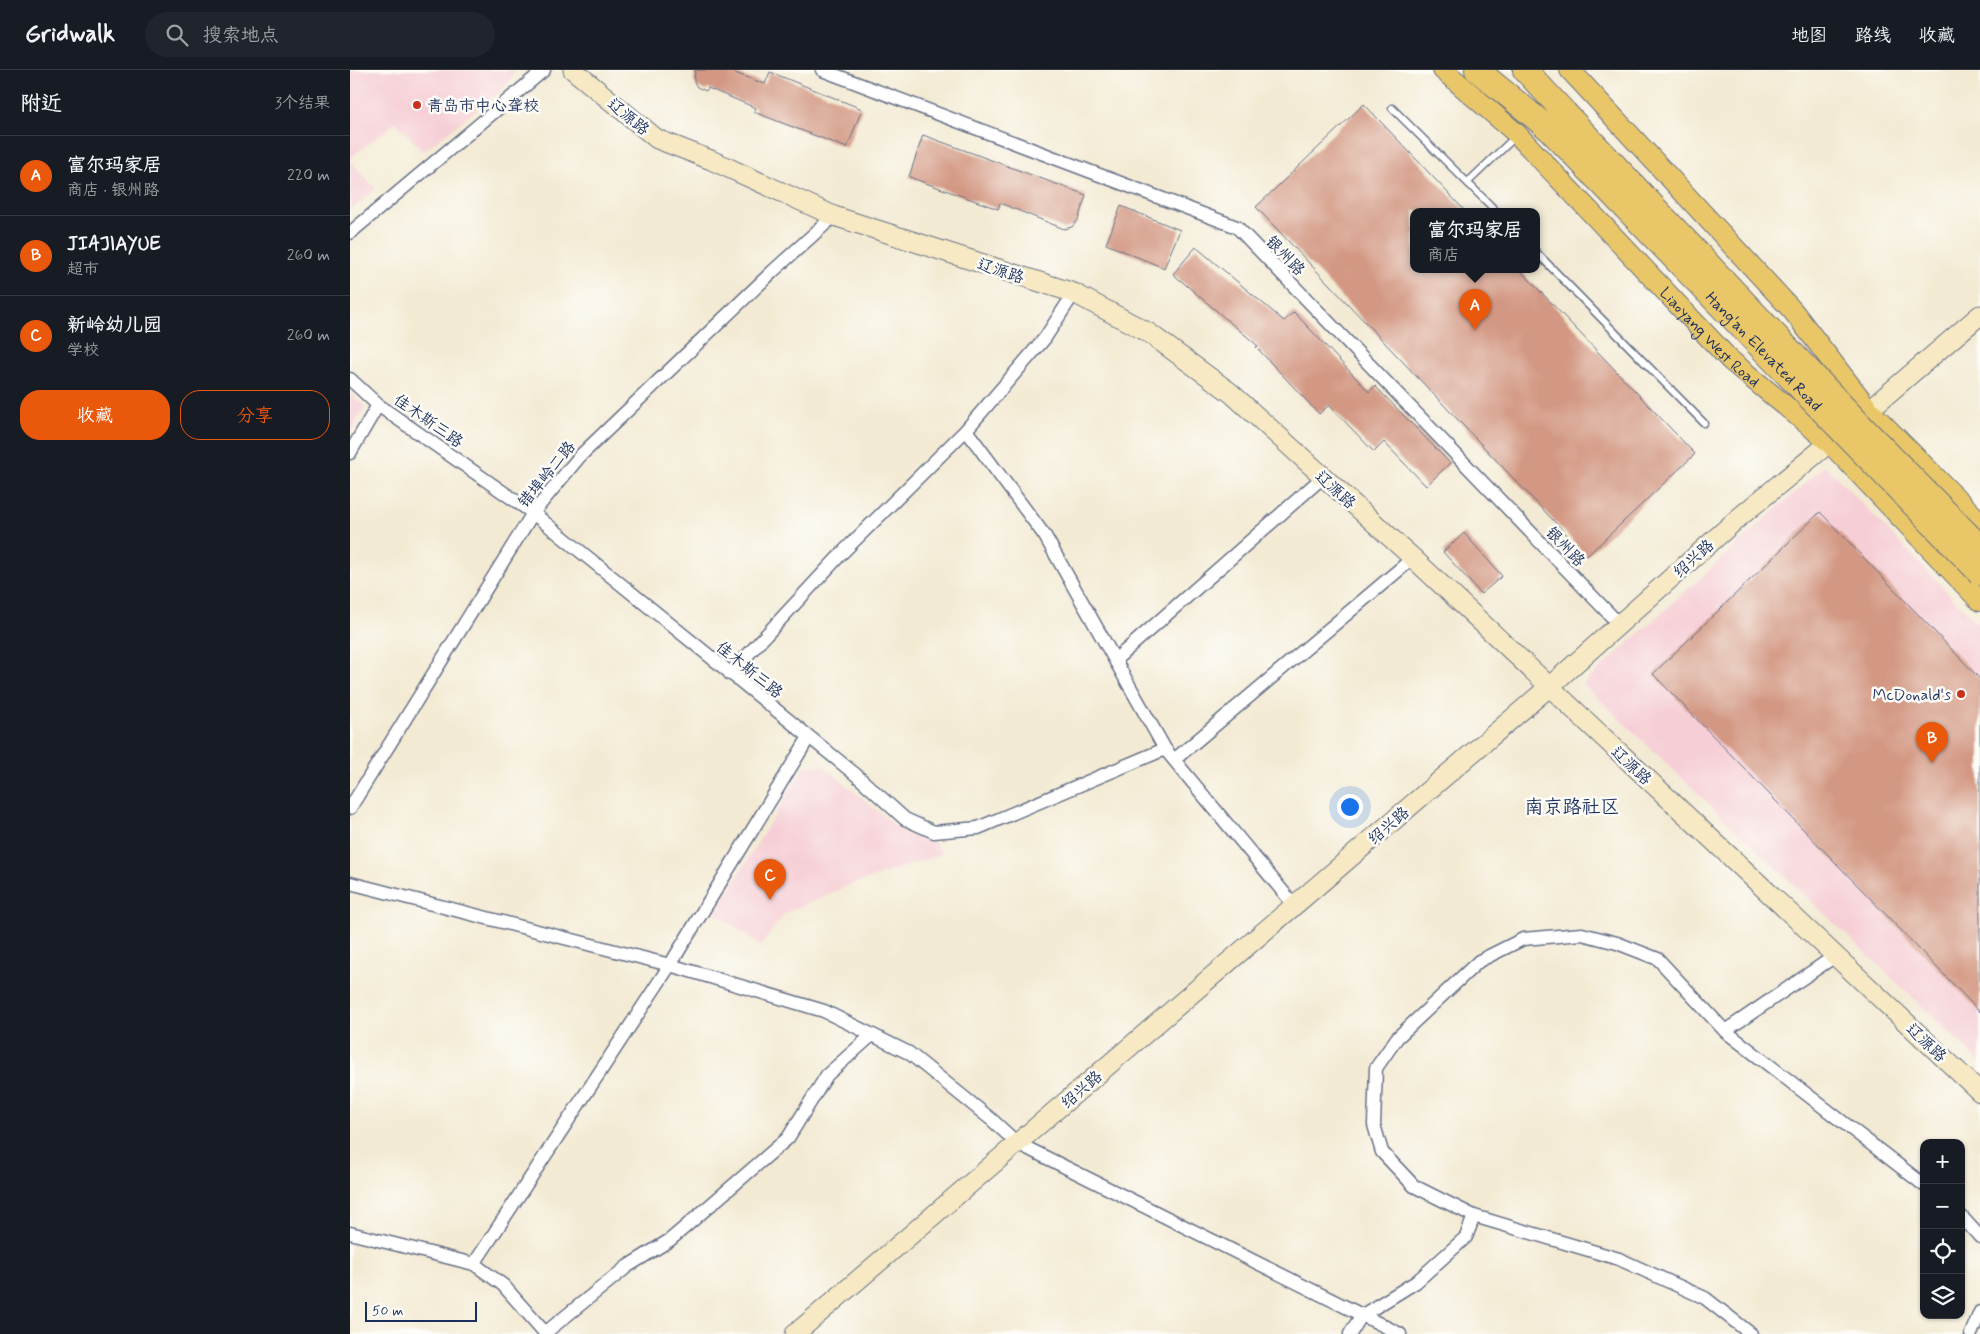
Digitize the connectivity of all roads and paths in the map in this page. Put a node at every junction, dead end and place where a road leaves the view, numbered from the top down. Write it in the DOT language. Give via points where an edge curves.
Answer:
graph roads {
  1 [pos="544,70"];
  2 [pos="573,70"];
  3 [pos="822,70"];
  4 [pos="1442,70"];
  5 [pos="1477,70"];
  6 [pos="1492,70"];
  7 [pos="1526,70"];
  8 [pos="1570,70"];
  9 [pos="1392,108"];
  10 [pos="1557,121"];
  11 [pos="1518,134"];
  12 [pos="1468,182"];
  13 [pos="1493,208"];
  14 [pos="834,216"];
  15 [pos="350,234"];
  16 [pos="1540,256"];
  17 [pos="1074,293"];
  18 [pos="1980,315"];
  19 [pos="350,379"];
  20 [pos="378,405"];
  21 [pos="1869,410"];
  22 [pos="1704,423"];
  23 [pos="966,430"];
  24 [pos="1829,442"];
  25 [pos="350,453"];
  26 [pos="1323,477"];
  27 [pos="533,513"];
  28 [pos="1980,522"];
  29 [pos="1980,547"];
  30 [pos="1413,558"];
  31 [pos="1980,573"];
  32 [pos="1980,600"];
  33 [pos="1619,624"];
  34 [pos="1114,660"];
  35 [pos="730,674"];
  36 [pos="1549,686"];
  37 [pos="809,737"];
  38 [pos="1165,749"];
  39 [pos="1174,760"];
  40 [pos="350,808"];
  41 [pos="350,883"];
  42 [pos="1294,905"];
  43 [pos="1835,956"];
  44 [pos="670,965"];
  45 [pos="1725,1031"];
  46 [pos="872,1035"];
  47 [pos="1980,1092"];
  48 [pos="1017,1143"];
  49 [pos="1923,1184"];
  50 [pos="1474,1216"];
  51 [pos="1965,1220"];
  52 [pos="350,1233"];
  53 [pos="1980,1237"];
  54 [pos="474,1264"];
  55 [pos="1980,1312"];
  56 [pos="1361,1316"];
  57 [pos="546,1333"];
  58 [pos="795,1334"];
  59 [pos="1350,1334"];
  60 [pos="1400,1334"];
  61 [pos="1751,1334"];
  62 [pos="1971,1334"];
  1 -- 15 [label="street"];
  2 -- 14 [label="street, 辽源路" via="657,139"];
  3 -- 33 [label="street, 银州路" via="1237,227"];
  4 -- 11 [label="main road, Liaoyang West Road"];
  5 -- 10 [label="highway"];
  6 -- 10 [label="highway"];
  7 -- 10 [label="highway"];
  8 -- 21 [label="main road" via="1794,310"];
  9 -- 12 [label="lane"];
  10 -- 29 [label="highway, Hang'an Elevated Road, bridge"];
  10 -- 31 [label="highway, Hang'an Elevated Road, bridge"];
  11 -- 12 [label="lane"];
  11 -- 24 [label="main road, Liaoyang West Road" via="1730,360"];
  12 -- 13 [label="lane"];
  14 -- 17 [label="street, 辽源路"];
  14 -- 27 [label="street, 错埠岭二路" via="580,456"];
  16 -- 22 [label="lane"];
  17 -- 23 [label="street" via="1045,338"];
  17 -- 26 [label="street, 辽源路" via="1149,334 1230,393"];
  18 -- 21 [label="street, 绍兴路"];
  19 -- 20 [label="street, 佳木斯三路"];
  20 -- 25 [label="street"];
  20 -- 27 [label="street, 佳木斯三路"];
  21 -- 24 [label="street, 绍兴路"];
  21 -- 28 [label="main road"];
  23 -- 34 [label="street" via="1044,536"];
  23 -- 35 [label="street" via="842,553"];
  24 -- 32 [label="main road, Liaoyang West Road"];
  24 -- 33 [label="street, 绍兴路"];
  26 -- 30 [label="street, 辽源路"];
  26 -- 34 [label="street"];
  27 -- 35 [label="street, 佳木斯三路"];
  27 -- 40 [label="street, 错埠岭二路"];
  30 -- 36 [label="street, 辽源路"];
  30 -- 39 [label="street"];
  33 -- 36 [label="street, 绍兴路"];
  34 -- 38 [label="street"];
  35 -- 37 [label="street, 佳木斯三路"];
  36 -- 42 [label="street, 绍兴路"];
  36 -- 43 [label="street, 辽源路"];
  37 -- 38 [label="street, 佳木斯三路" via="905,819 934,832 978,828"];
  37 -- 44 [label="street"];
  38 -- 39 [label="street"];
  39 -- 42 [label="street"];
  41 -- 44 [label="street"];
  42 -- 48 [label="street, 绍兴路"];
  43 -- 45 [label="street"];
  43 -- 47 [label="street, 辽源路"];
  44 -- 46 [label="street" via="824,1011"];
  44 -- 54 [label="street"];
  45 -- 49 [label="street"];
  45 -- 50 [label="street" via="1658,959 1618,942 1582,934 1524,939 1479,961 1397,1038 1376,1068 1374,1126 1382,1152 1414,1186"];
  46 -- 48 [label="street" via="909,1053"];
  46 -- 57 [label="street" via="827,1075 788,1138 670,1240 628,1266"];
  48 -- 56 [label="street"];
  48 -- 58 [label="street, 绍兴路"];
  50 -- 56 [label="street" via="1466,1237 1416,1282"];
  50 -- 61 [label="street" via="1618,1259 1704,1298"];
  51 -- 53 [label="street"];
  52 -- 54 [label="street"];
  54 -- 57 [label="street" via="503,1285"];
  55 -- 62 [label="street"];
  56 -- 59 [label="street"];
  56 -- 60 [label="street"];
}
